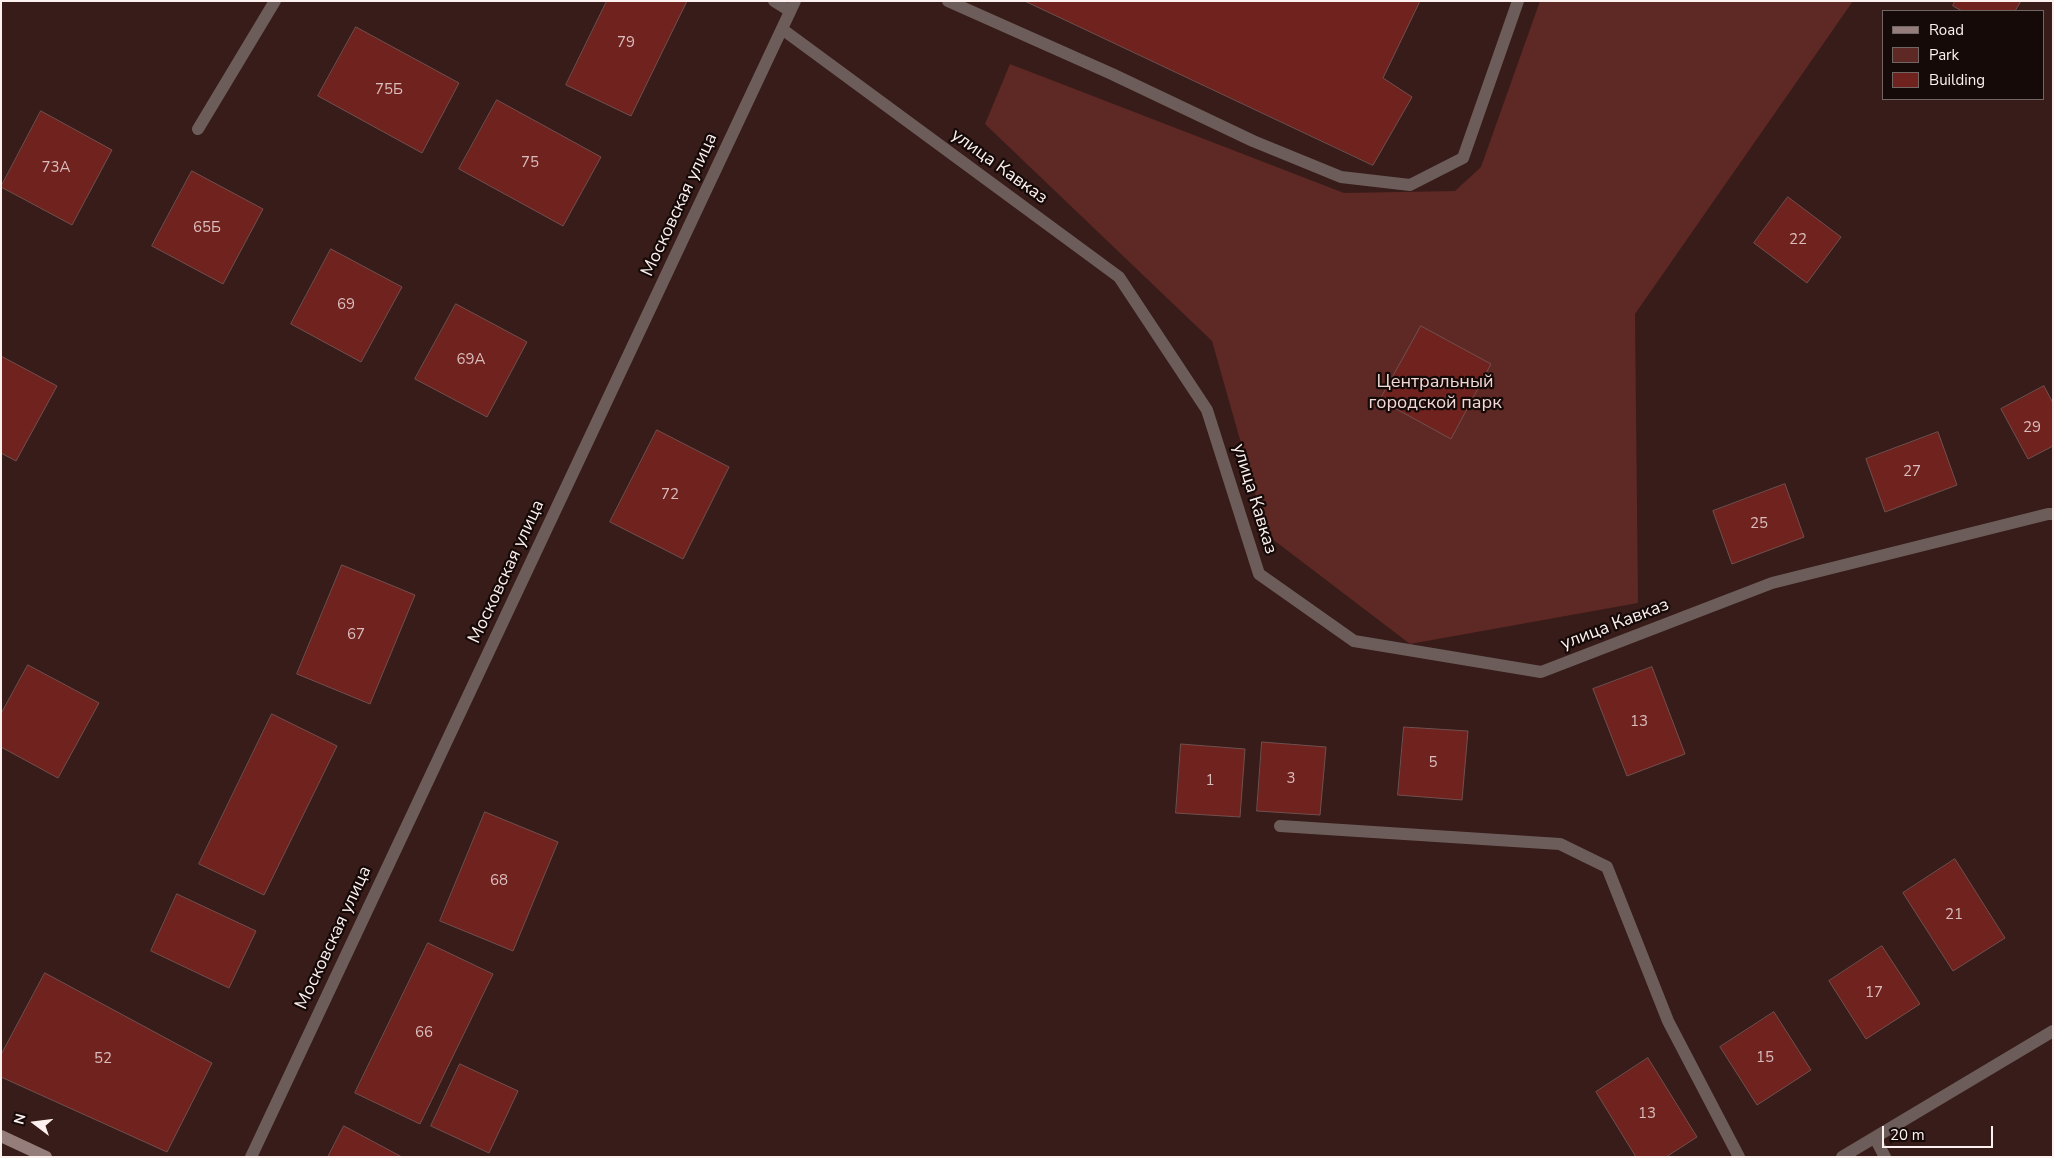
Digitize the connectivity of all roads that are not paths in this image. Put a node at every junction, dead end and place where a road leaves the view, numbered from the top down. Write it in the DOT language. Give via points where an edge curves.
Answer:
graph roads {
  1 [pos="275,1"];
  2 [pos="774,1"];
  3 [pos="948,1"];
  4 [pos="1518,1"];
  5 [pos="792,6"];
  6 [pos="782,29"];
  7 [pos="198,129"];
  8 [pos="2053,514"];
  9 [pos="1280,826"];
  10 [pos="2053,1031"];
  11 [pos="1,1136"];
  12 [pos="1875,1138"];
  13 [pos="46,1157"];
  14 [pos="251,1157"];
  15 [pos="1739,1157"];
  16 [pos="1842,1157"];
  17 [pos="1885,1157"];
  1 -- 7 [label="street"];
  2 -- 5 [label="street"];
  3 -- 4 [label="street" via="1253,141 1341,177 1410,185 1463,158"];
  5 -- 6 [label="street, Московская улица"];
  6 -- 8 [label="street, улица Кавказ" via="1119,277 1207,410 1259,574 1354,641 1541,672 1772,583"];
  6 -- 14 [label="street, Московская улица"];
  9 -- 15 [label="street" via="1560,844 1607,867 1668,1021"];
  10 -- 12 [label="street"];
  11 -- 13 [label="main road"];
  12 -- 16 [label="street"];
  12 -- 17 [label="street"];
}
